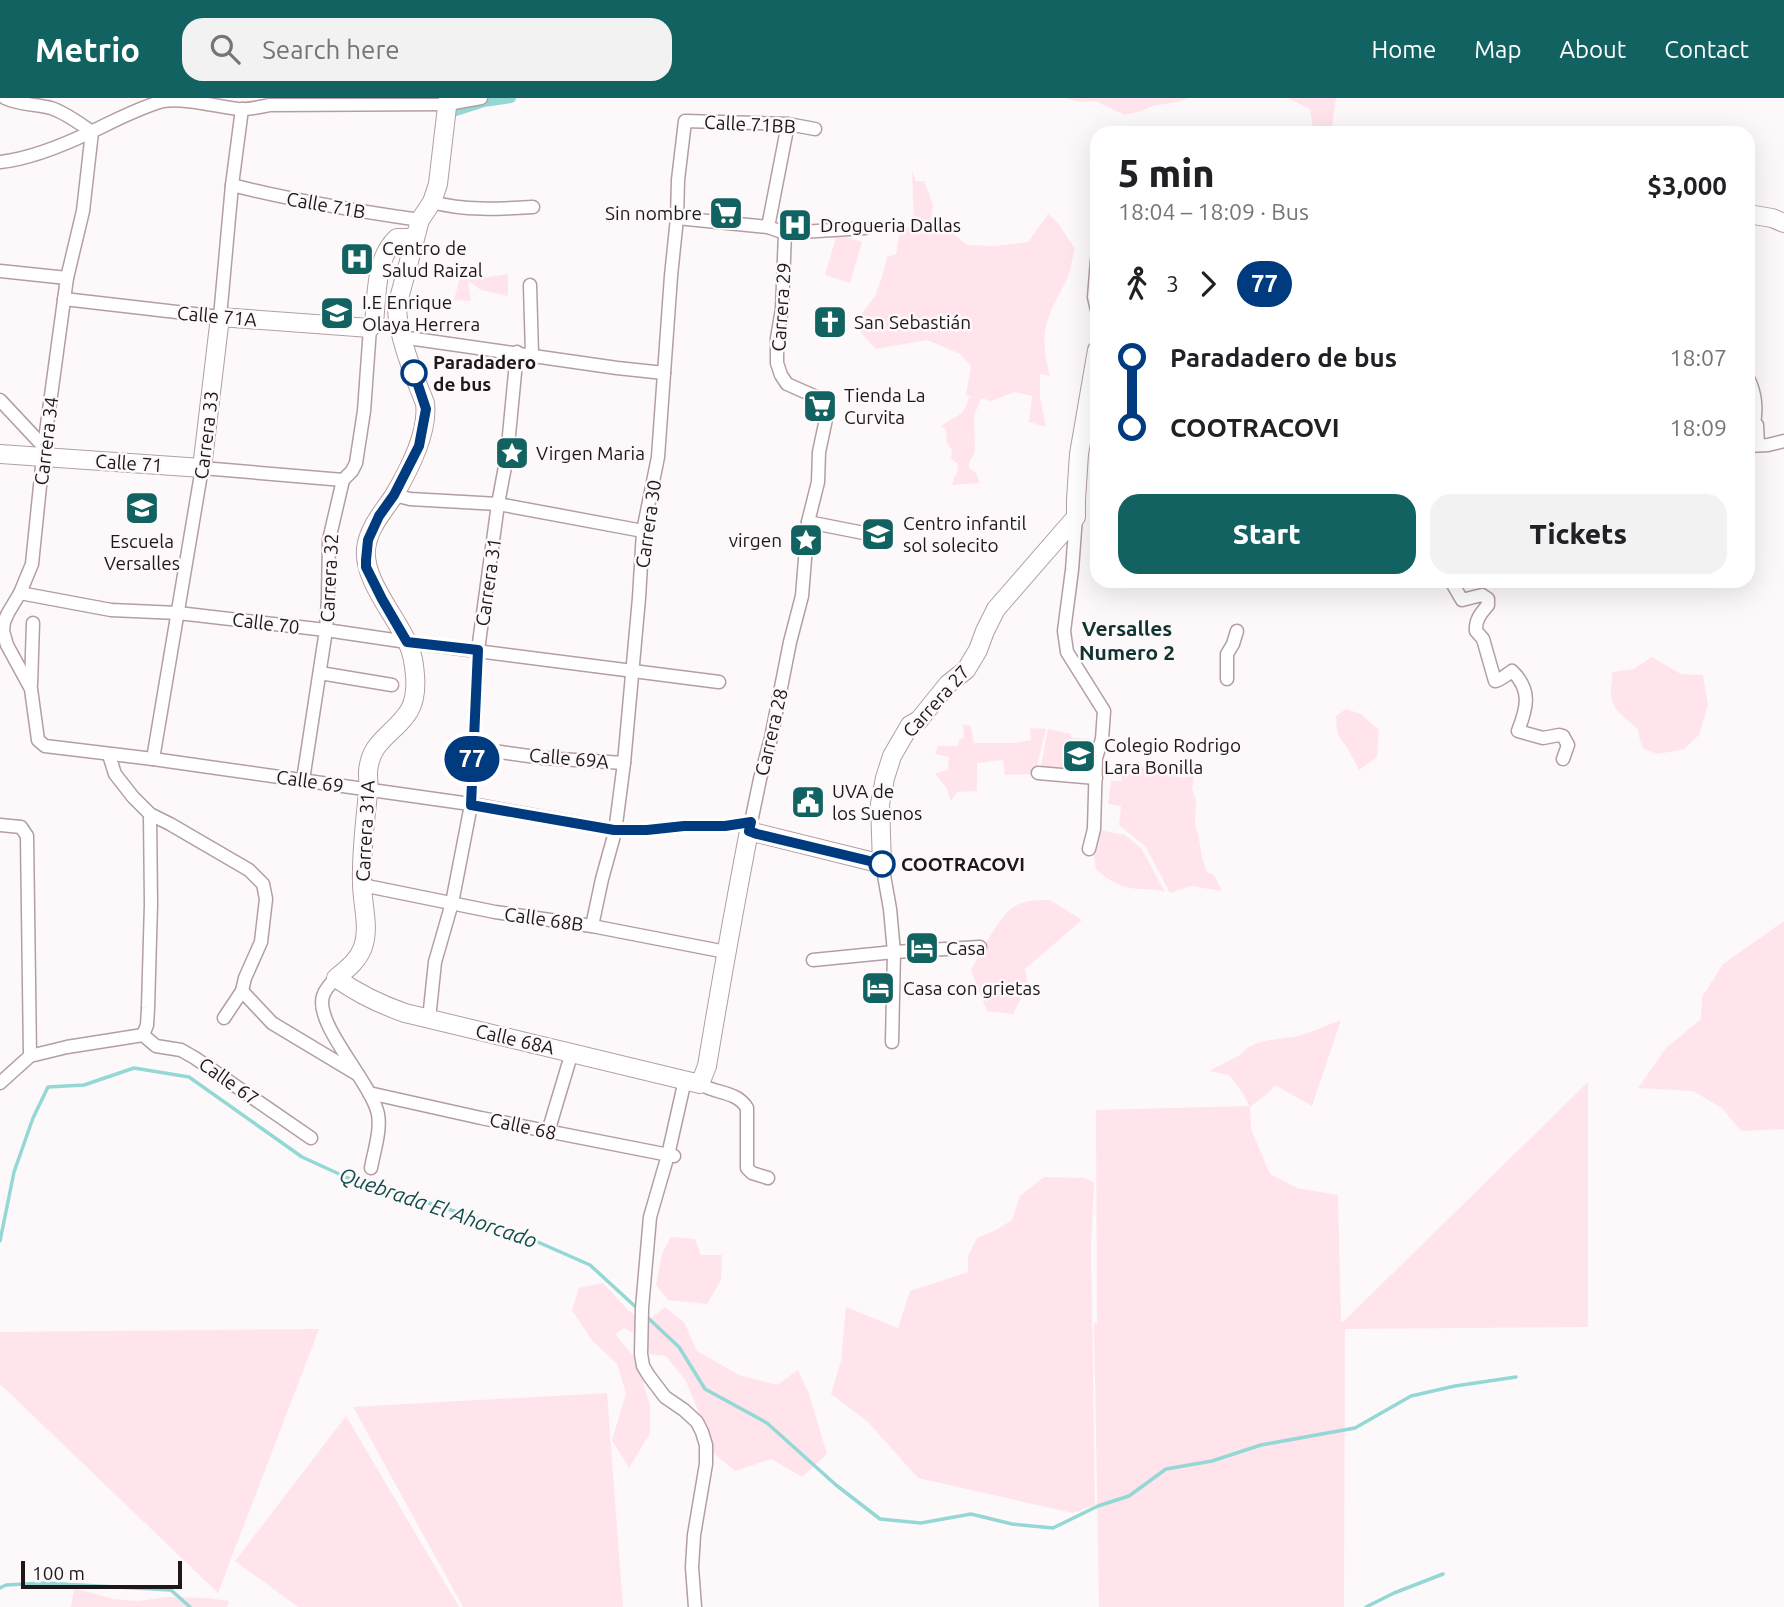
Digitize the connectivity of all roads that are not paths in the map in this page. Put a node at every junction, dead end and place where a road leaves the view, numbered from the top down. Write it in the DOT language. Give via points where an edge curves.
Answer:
graph roads {
  1 [pos="5,98"];
  2 [pos="481,98"];
  3 [pos="448,101"];
  4 [pos="242,109"];
  5 [pos="685,121"];
  6 [pos="788,124"];
  7 [pos="815,129"];
  8 [pos="92,132"];
  9 [pos="0,162"];
  10 [pos="232,186"];
  11 [pos="432,202"];
  12 [pos="533,207"];
  13 [pos="1755,215"];
  14 [pos="677,218"];
  15 [pos="420,220"];
  16 [pos="1784,223"];
  17 [pos="768,227"];
  18 [pos="865,228"];
  19 [pos="785,233"];
  20 [pos="415,238"];
  21 [pos="0,271"];
  22 [pos="67,278"];
  23 [pos="530,285"];
  24 [pos="64,299"];
  25 [pos="220,317"];
  26 [pos="370,327"];
  27 [pos="401,337"];
  28 [pos="517,352"];
  29 [pos="532,355"];
  30 [pos="664,373"];
  31 [pos="1090,390"];
  32 [pos="821,399"];
  33 [pos="0,400"];
  34 [pos="1755,405"];
  35 [pos="1755,423"];
  36 [pos="1784,441"];
  37 [pos="1755,445"];
  38 [pos="44,452"];
  39 [pos="0,454"];
  40 [pos="202,468"];
  41 [pos="342,480"];
  42 [pos="394,495"];
  43 [pos="498,504"];
  44 [pos="1076,517"];
  45 [pos="808,522"];
  46 [pos="643,531"];
  47 [pos="879,536"];
  48 [pos="1455,588"];
  49 [pos="20,593"];
  50 [pos="178,613"];
  51 [pos="33,623"];
  52 [pos="326,630"];
  53 [pos="1237,631"];
  54 [pos="407,642"];
  55 [pos="478,650"];
  56 [pos="633,671"];
  57 [pos="320,673"];
  58 [pos="1227,680"];
  59 [pos="719,682"];
  60 [pos="392,685"];
  61 [pos="32,689"];
  62 [pos="38,740"];
  63 [pos="472,748"];
  64 [pos="109,755"];
  65 [pos="153,759"];
  66 [pos="1563,759"];
  67 [pos="624,763"];
  68 [pos="1038,773"];
  69 [pos="1096,778"];
  70 [pos="303,780"];
  71 [pos="369,790"];
  72 [pos="471,805"];
  73 [pos="150,814"];
  74 [pos="0,825"];
  75 [pos="750,826"];
  76 [pos="615,830"];
  77 [pos="1089,849"];
  78 [pos="882,864"];
  79 [pos="362,885"];
  80 [pos="452,903"];
  81 [pos="592,926"];
  82 [pos="980,947"];
  83 [pos="726,952"];
  84 [pos="894,952"];
  85 [pos="813,960"];
  86 [pos="335,978"];
  87 [pos="242,991"];
  88 [pos="224,1018"];
  89 [pos="429,1019"];
  90 [pos="143,1035"];
  91 [pos="892,1042"];
  92 [pos="572,1052"];
  93 [pos="30,1056"];
  94 [pos="359,1075"];
  95 [pos="693,1082"];
  96 [pos="0,1083"];
  97 [pos="369,1093"];
  98 [pos="548,1132"];
  99 [pos="311,1138"];
  100 [pos="672,1156"];
  101 [pos="372,1168"];
  102 [pos="768,1178"];
  103 [pos="695,1607"];
  1 -- 8 [label="street" via="52,109"];
  2 -- 3 [label="street"];
  3 -- 4 [label="street"];
  3 -- 11 [label="street, Carrera 31A"];
  4 -- 8 [label="street" via="164,101"];
  4 -- 10 [label="street, Carrera 33"];
  5 -- 6 [label="street, Calle 71BB"];
  5 -- 14 [label="street, Carrera 30"];
  6 -- 7 [label="street, Calle 71BB"];
  6 -- 17 [label="street"];
  8 -- 9 [label="street"];
  8 -- 22 [label="street, Carrera 34" via="83,211"];
  10 -- 15 [label="street, Calle 71B"];
  10 -- 25 [label="street, Carrera 33"];
  11 -- 12 [label="street" via="478,210"];
  11 -- 15 [label="street, Carrera 31A"];
  13 -- 16 [label="street"];
  14 -- 17 [label="street"];
  14 -- 30 [label="street, Carrera 30"];
  15 -- 20 [label="street, Carrera 31A"];
  17 -- 19 [label="street"];
  18 -- 19 [label="street"];
  19 -- 32 [label="street, Carrera 29" via="777,363 788,384"];
  20 -- 26 [label="street, Carrera 32" via="397,238 384,255"];
  20 -- 27 [label="street, Carrera 31A" via="397,306"];
  21 -- 22 [label="street"];
  22 -- 24 [label="street, Carrera 34"];
  23 -- 29 [label="street"];
  24 -- 25 [label="street, Calle 71A"];
  24 -- 38 [label="street, Carrera 34"];
  25 -- 26 [label="street, Calle 71A"];
  25 -- 40 [label="street, Carrera 33"];
  26 -- 41 [label="street, Carrera 32" via="356,463"];
  27 -- 28 [label="street"];
  27 -- 42 [label="street, Carrera 31A" via="426,409 419,446"];
  28 -- 29 [label="street"];
  28 -- 43 [label="street, Carrera 31"];
  29 -- 30 [label="street"];
  30 -- 46 [label="street, Carrera 30" via="658,457"];
  31 -- 44 [label="street" via="1079,454"];
  32 -- 45 [label="street, Carrera 28" via="826,419"];
  33 -- 38 [label="street"];
  34 -- 35 [label="street"];
  36 -- 37 [label="street"];
  38 -- 39 [label="street, Calle 71"];
  38 -- 40 [label="street, Calle 71"];
  38 -- 49 [label="street, Carrera 34" via="32,564"];
  40 -- 41 [label="street, Calle 71"];
  40 -- 50 [label="street, Carrera 33"];
  41 -- 52 [label="street, Carrera 32" via="329,540"];
  42 -- 43 [label="street"];
  42 -- 54 [label="street, Carrera 31A" via="368,540 366,567"];
  43 -- 46 [label="street"];
  43 -- 55 [label="street, Carrera 31"];
  44 -- 69 [label="street" via="1063,631 1067,652 1104,711"];
  44 -- 78 [label="street, Carrera 27" via="996,609 966,670 910,725 892,756 880,804"];
  45 -- 47 [label="street"];
  45 -- 75 [label="street, Carrera 28" via="802,596"];
  46 -- 56 [label="street, Carrera 30"];
  48 -- 66 [label="street" via="1462,600 1482,595 1488,599 1476,631 1483,639 1495,681 1512,671 1522,681 1526,695 1518,731 1543,738 1563,736 1568,745"];
  49 -- 50 [label="street, Calle 70" via="111,610"];
  49 -- 61 [label="street, Carrera 34" via="3,631"];
  50 -- 52 [label="street, Calle 70"];
  50 -- 65 [label="street, Carrera 33"];
  51 -- 61 [label="street"];
  52 -- 54 [label="street, Calle 70"];
  52 -- 57 [label="street, Carrera 32"];
  53 -- 58 [label="street" via="1227,654"];
  54 -- 55 [label="street, Calle 70"];
  54 -- 71 [label="street, Carrera 31A" via="413,656 414,698 410,710 371,757"];
  55 -- 56 [label="street, Calle 70"];
  55 -- 63 [label="street, Carrera 31"];
  56 -- 59 [label="street, Calle 70"];
  56 -- 67 [label="street, Carrera 30"];
  57 -- 60 [label="street"];
  57 -- 70 [label="street, Carrera 32"];
  61 -- 62 [label="street, Carrera 34"];
  62 -- 64 [label="street, Calle 69" via="45,746"];
  63 -- 67 [label="street, Calle 69A"];
  63 -- 72 [label="street, Carrera 31"];
  64 -- 65 [label="street, Calle 69"];
  64 -- 73 [label="street" via="116,774"];
  65 -- 70 [label="street, Calle 69"];
  67 -- 76 [label="street, Carrera 30"];
  68 -- 69 [label="street"];
  69 -- 77 [label="street"];
  70 -- 71 [label="street, Calle 69"];
  71 -- 72 [label="street, Calle 69"];
  71 -- 79 [label="street, Carrera 31A"];
  72 -- 76 [label="street, Calle 69"];
  72 -- 80 [label="street, Carrera 31"];
  73 -- 87 [label="street" via="249,870 263,884 266,899 261,942"];
  73 -- 90 [label="street" via="148,1008"];
  74 -- 93 [label="street" via="17,826 27,836"];
  75 -- 76 [label="street, Calle 69"];
  75 -- 78 [label="street, Calle 69"];
  75 -- 83 [label="street, Carrera 28"];
  76 -- 81 [label="street, Carrera 30"];
  78 -- 84 [label="street, Carrera 27"];
  79 -- 80 [label="street, Calle 68B"];
  79 -- 86 [label="street, Carrera 31A" via="365,943 355,962"];
  80 -- 81 [label="street, Calle 68B"];
  80 -- 89 [label="street, Carrera 31" via="435,962"];
  81 -- 83 [label="street, Calle 68B"];
  82 -- 84 [label="street"];
  83 -- 95 [label="street, Carrera 28" via="706,1066"];
  84 -- 85 [label="street"];
  84 -- 91 [label="street, Carrera 27"];
  86 -- 89 [label="street, Calle 68A" via="381,1005"];
  86 -- 94 [label="street, Carrera 31A" via="322,998 323,1010"];
  87 -- 88 [label="street"];
  87 -- 94 [label="street" via="272,1023"];
  89 -- 92 [label="street, Calle 68A"];
  90 -- 93 [label="street"];
  90 -- 99 [label="street, Calle 67" via="156,1045 195,1058"];
  92 -- 95 [label="street, Calle 68A"];
  92 -- 98 [label="street"];
  93 -- 96 [label="street"];
  94 -- 97 [label="street, Carrera 31A"];
  95 -- 100 [label="street"];
  95 -- 102 [label="street, Calle 68A" via="743,1101 747,1108 747,1168"];
  97 -- 98 [label="street, Calle 68"];
  97 -- 101 [label="street, Carrera 31A" via="378,1114"];
  98 -- 100 [label="street, Calle 68"];
  100 -- 103 [label="street" via="650,1216 640,1353 643,1366 665,1397 696,1422 706,1445 694,1535"];
}
